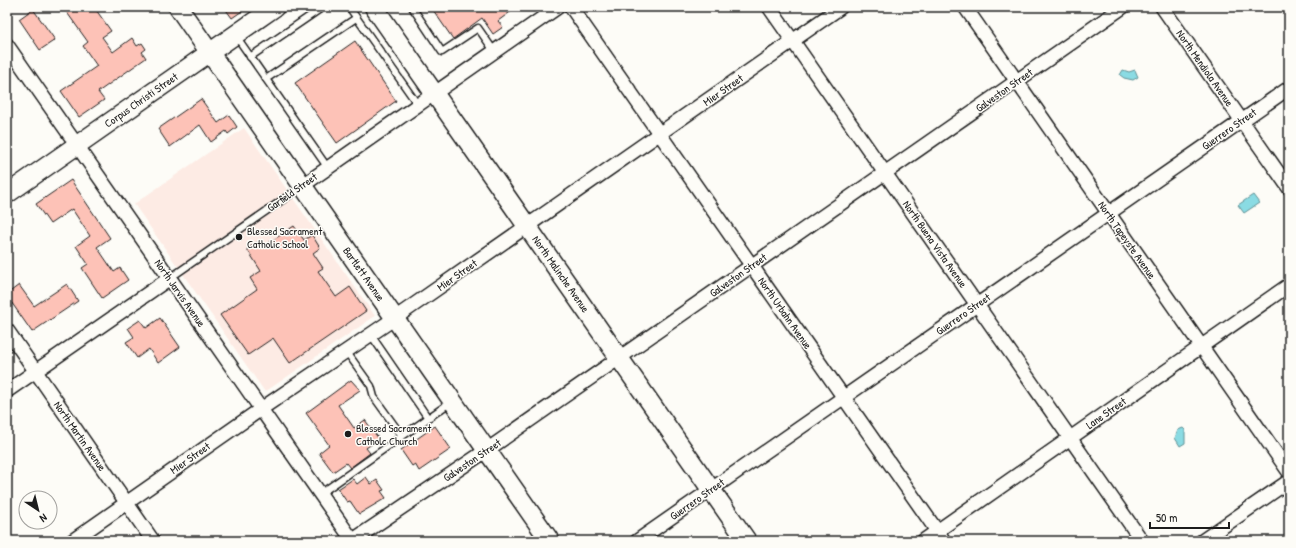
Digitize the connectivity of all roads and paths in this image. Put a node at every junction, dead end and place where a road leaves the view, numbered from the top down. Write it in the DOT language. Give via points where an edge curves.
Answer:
graph roads {
  1 [pos="178,7"];
  2 [pos="275,7"];
  3 [pos="323,7"];
  4 [pos="349,7"];
  5 [pos="412,7"];
  6 [pos="558,7"];
  7 [pos="571,7"];
  8 [pos="769,7"];
  9 [pos="841,7"];
  10 [pos="965,7"];
  11 [pos="1123,7"];
  12 [pos="1162,7"];
  13 [pos="377,8"];
  14 [pos="356,18"];
  15 [pos="235,35"];
  16 [pos="792,41"];
  17 [pos="7,45"];
  18 [pos="494,52"];
  19 [pos="210,53"];
  20 [pos="250,57"];
  21 [pos="266,79"];
  22 [pos="1016,81"];
  23 [pos="1289,88"];
  24 [pos="435,93"];
  25 [pos="418,105"];
  26 [pos="1242,121"];
  27 [pos="660,134"];
  28 [pos="77,145"];
  29 [pos="328,168"];
  30 [pos="885,173"];
  31 [pos="302,186"];
  32 [pos="1289,188"];
  33 [pos="7,194"];
  34 [pos="1108,213"];
  35 [pos="527,226"];
  36 [pos="752,266"];
  37 [pos="170,278"];
  38 [pos="1289,286"];
  39 [pos="977,305"];
  40 [pos="395,318"];
  41 [pos="7,330"];
  42 [pos="371,334"];
  43 [pos="1201,347"];
  44 [pos="346,351"];
  45 [pos="619,358"];
  46 [pos="36,372"];
  47 [pos="7,392"];
  48 [pos="844,397"];
  49 [pos="452,401"];
  50 [pos="261,409"];
  51 [pos="428,418"];
  52 [pos="402,436"];
  53 [pos="1070,438"];
  54 [pos="487,450"];
  55 [pos="1289,472"];
  56 [pos="1289,480"];
  57 [pos="711,489"];
  58 [pos="320,494"];
  59 [pos="127,503"];
  60 [pos="940,536"];
  61 [pos="72,541"];
  62 [pos="153,541"];
  63 [pos="352,541"];
  64 [pos="550,541"];
  65 [pos="637,541"];
  66 [pos="747,541"];
  67 [pos="923,541"];
  68 [pos="1142,541"];
  69 [pos="1202,541"];
  1 -- 19 [label="main road, Bartlett Avenue"];
  2 -- 15 [label="main road, Corpus Christi Street"];
  3 -- 20 [label="lane"];
  4 -- 14 [label="lane"];
  5 -- 18 [label="lane" via="442,52 478,28"];
  6 -- 18 [label="street, Garfield Street"];
  7 -- 27 [label="street, North Urbahn Avenue"];
  8 -- 16 [label="street, North Buena Vista Avenue"];
  9 -- 16 [label="street, Mier Street"];
  10 -- 22 [label="street, North Tapeyste Avenue"];
  11 -- 22 [label="street, Galveston Street"];
  12 -- 26 [label="street, North Mendiola Avenue"];
  13 -- 24 [label="main road, North Malinche Avenue"];
  14 -- 21 [label="lane"];
  14 -- 25 [label="lane"];
  15 -- 19 [label="main road, Corpus Christi Street"];
  15 -- 20 [label="lane"];
  16 -- 27 [label="street, Mier Street"];
  16 -- 30 [label="street, North Buena Vista Avenue"];
  17 -- 28 [label="street, North Jarvis Avenue"];
  18 -- 24 [label="street, Garfield Street"];
  19 -- 28 [label="main road, Corpus Christi Street"];
  19 -- 31 [label="main road, Bartlett Avenue"];
  20 -- 21 [label="lane"];
  21 -- 29 [label="lane"];
  22 -- 30 [label="street, Galveston Street"];
  22 -- 34 [label="street, North Tapeyste Avenue"];
  23 -- 26 [label="street, Guerrero Street"];
  24 -- 25 [label="street, Garfield Street"];
  24 -- 35 [label="main road, North Malinche Avenue"];
  25 -- 29 [label="street, Garfield Street"];
  26 -- 32 [label="street, North Mendiola Avenue"];
  26 -- 34 [label="street, Guerrero Street"];
  27 -- 35 [label="street, Mier Street"];
  27 -- 36 [label="street, North Urbahn Avenue"];
  28 -- 33 [label="main road, Corpus Christi Street"];
  28 -- 37 [label="street, North Jarvis Avenue"];
  29 -- 31 [label="street, Garfield Street"];
  30 -- 36 [label="street, Galveston Street"];
  30 -- 39 [label="street, North Buena Vista Avenue"];
  31 -- 37 [label="lane, Garfield Street"];
  31 -- 40 [label="main road, Bartlett Avenue"];
  34 -- 39 [label="street, Guerrero Street"];
  34 -- 43 [label="street, North Tapeyste Avenue"];
  35 -- 40 [label="street, Mier Street"];
  35 -- 45 [label="main road, North Malinche Avenue"];
  36 -- 45 [label="street, Galveston Street"];
  36 -- 48 [label="street, North Urbahn Avenue"];
  37 -- 46 [label="street, Garfield Street"];
  37 -- 50 [label="street, North Jarvis Avenue"];
  38 -- 43 [label="street, Lane Street"];
  39 -- 48 [label="street, Guerrero Street"];
  39 -- 53 [label="street, North Buena Vista Avenue"];
  40 -- 42 [label="street, Mier Street"];
  40 -- 49 [label="main road, Bartlett Avenue"];
  41 -- 46 [label="street, North Martin Avenue"];
  42 -- 44 [label="street, Mier Street"];
  42 -- 51 [label="lane"];
  43 -- 53 [label="street, Lane Street"];
  43 -- 55 [label="street, North Tapeyste Avenue"];
  44 -- 50 [label="street, Mier Street"];
  44 -- 52 [label="lane"];
  45 -- 54 [label="street, Galveston Street"];
  45 -- 57 [label="main road, North Malinche Avenue"];
  46 -- 47 [label="street, Garfield Street"];
  46 -- 59 [label="street, North Martin Avenue"];
  48 -- 57 [label="street, Guerrero Street"];
  48 -- 60 [label="street, North Urbahn Avenue"];
  49 -- 51 [label="lane"];
  49 -- 54 [label="main road, Bartlett Avenue"];
  50 -- 58 [label="street, North Jarvis Avenue"];
  50 -- 59 [label="street, Mier Street"];
  51 -- 52 [label="lane"];
  52 -- 58 [label="lane"];
  53 -- 60 [label="street, Lane Street"];
  53 -- 68 [label="street, North Buena Vista Avenue"];
  54 -- 63 [label="street, Galveston Street"];
  54 -- 64 [label="main road, Bartlett Avenue"];
  56 -- 69 [label="street"];
  57 -- 65 [label="street, Guerrero Street"];
  57 -- 66 [label="main road, North Malinche Avenue"];
  58 -- 63 [label="street, North Jarvis Avenue"];
  59 -- 61 [label="street, Mier Street"];
  59 -- 62 [label="street, North Martin Avenue"];
  60 -- 67 [label="street, Lane Street"];
}
